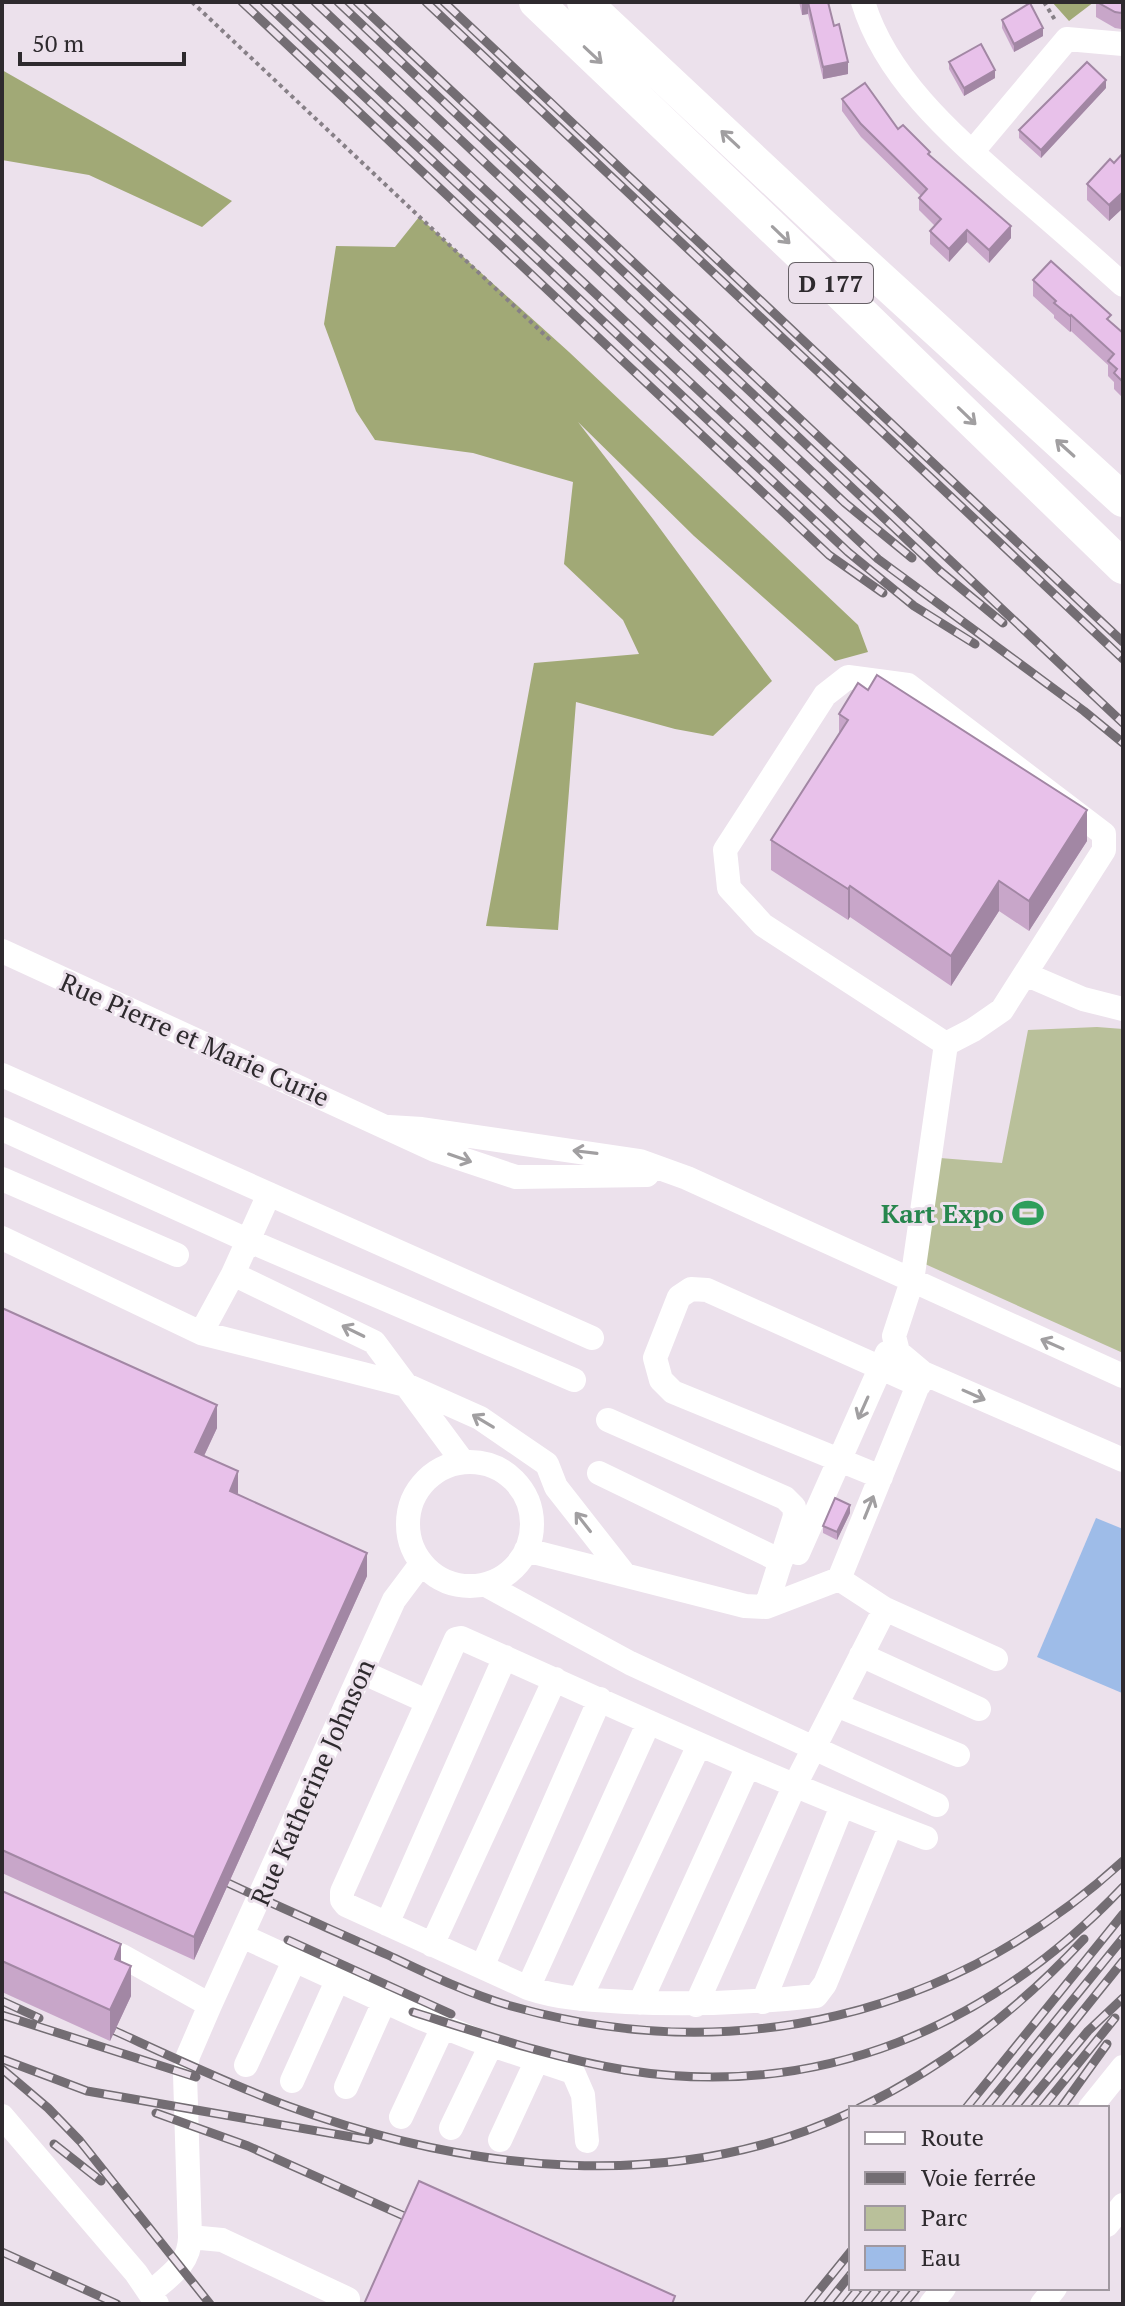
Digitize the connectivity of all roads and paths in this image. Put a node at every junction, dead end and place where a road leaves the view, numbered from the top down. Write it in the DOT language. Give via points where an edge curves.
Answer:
graph roads {
  1 [pos="192,2"];
  2 [pos="536,2"];
  3 [pos="584,2"];
  4 [pos="863,2"];
  5 [pos="1122,43"];
  6 [pos="972,152"];
  7 [pos="1120,276"];
  8 [pos="550,340"];
  9 [pos="1123,500"];
  10 [pos="1123,567"];
  11 [pos="2,951"];
  12 [pos="1025,974"];
  13 [pos="1123,1009"];
  14 [pos="946,1044"];
  15 [pos="2,1075"];
  16 [pos="389,1127"];
  17 [pos="2,1129"];
  18 [pos="687,1178"];
  19 [pos="2,1179"];
  20 [pos="269,1194"];
  21 [pos="2,1238"];
  22 [pos="247,1240"];
  23 [pos="177,1255"];
  24 [pos="233,1274"];
  25 [pos="912,1281"];
  26 [pos="201,1333"];
  27 [pos="894,1336"];
  28 [pos="592,1338"];
  29 [pos="881,1367"];
  30 [pos="1123,1376"];
  31 [pos="921,1379"];
  32 [pos="574,1380"];
  33 [pos="406,1385"];
  34 [pos="608,1420"];
  35 [pos="840,1460"];
  36 [pos="1123,1460"];
  37 [pos="463,1462"];
  38 [pos="547,1464"];
  39 [pos="599,1473"];
  40 [pos="881,1477"];
  41 [pos="521,1488"];
  42 [pos="526,1550"];
  43 [pos="781,1561"];
  44 [pos="421,1564"];
  45 [pos="625,1575"];
  46 [pos="839,1579"];
  47 [pos="486,1585"];
  48 [pos="771,1605"];
  49 [pos="885,1609"];
  50 [pos="861,1655"];
  51 [pos="505,1657"];
  52 [pos="996,1659"];
  53 [pos="362,1672"];
  54 [pos="555,1679"];
  55 [pos="600,1699"];
  56 [pos="426,1701"];
  57 [pos="836,1705"];
  58 [pos="979,1709"];
  59 [pos="649,1722"];
  60 [pos="699,1745"];
  61 [pos="816,1748"];
  62 [pos="958,1755"];
  63 [pos="748,1766"];
  64 [pos="794,1787"];
  65 [pos="937,1805"];
  66 [pos="842,1806"];
  67 [pos="891,1825"];
  68 [pos="926,1838"];
  69 [pos="387,1924"];
  70 [pos="69,1932"];
  71 [pos="242,1936"];
  72 [pos="432,1945"];
  73 [pos="294,1961"];
  74 [pos="482,1967"];
  75 [pos="337,1981"];
  76 [pos="528,1988"];
  77 [pos="580,1999"];
  78 [pos="384,2002"];
  79 [pos="763,2002"];
  80 [pos="640,2003"];
  81 [pos="210,2005"];
  82 [pos="696,2005"];
  83 [pos="443,2027"];
  84 [pos="491,2045"];
  85 [pos="537,2060"];
  86 [pos="246,2065"];
  87 [pos="1123,2067"];
  88 [pos="292,2081"];
  89 [pos="346,2087"];
  90 [pos="1092,2106"];
  91 [pos="2,2116"];
  92 [pos="401,2117"];
  93 [pos="451,2128"];
  94 [pos="500,2140"];
  95 [pos="587,2141"];
  96 [pos="1123,2205"];
  97 [pos="1109,2222"];
  98 [pos="190,2237"];
  99 [pos="154,2298"];
  100 [pos="348,2299"];
  1 -- 8 [label="path"];
  2 -- 10 [label="highway, D 177, one-way"];
  9 -- 3 [label="highway, D 177, one-way"];
  4 -- 6 [label="street" via="870,25 906,85"];
  5 -- 6 [label="street" via="1067,39"];
  6 -- 7 [label="street"];
  11 -- 16 [label="street, Rue Pierre et Marie Curie"];
  12 -- 13 [label="street" via="1083,999"];
  12 -- 14 [label="street" via="1002,1010"];
  12 -- 14 [label="street" via="1104,850 1104,834 908,685 848,677 825,695 725,850 729,888 763,925"];
  14 -- 25 [label="street"];
  15 -- 20 [label="street"];
  18 -- 16 [label="street, Rue Pierre et Marie Curie, one-way" via="640,1161"];
  16 -- 18 [label="street, Rue Pierre et Marie Curie, one-way" via="435,1150 516,1177"];
  17 -- 22 [label="street"];
  18 -- 25 [label="street, Rue Pierre et Marie Curie"];
  19 -- 23 [label="street"];
  20 -- 22 [label="street"];
  20 -- 28 [label="street"];
  21 -- 26 [label="street"];
  22 -- 24 [label="street"];
  22 -- 32 [label="street"];
  24 -- 26 [label="street"];
  33 -- 24 [label="street, one-way" via="374,1342"];
  25 -- 27 [label="street"];
  30 -- 25 [label="street, Rue Pierre et Marie Curie, one-way"];
  26 -- 33 [label="street"];
  27 -- 29 [label="street"];
  27 -- 31 [label="street" via="898,1352"];
  29 -- 31 [label="street"];
  29 -- 35 [label="street, one-way"];
  29 -- 35 [label="street" via="707,1290 691,1289 679,1297 655,1358 661,1380 673,1392"];
  31 -- 36 [label="street, one-way"];
  31 -- 40 [label="street"];
  33 -- 37 [label="street"];
  38 -- 33 [label="street, one-way" via="480,1418"];
  34 -- 43 [label="street" via="785,1498 795,1516"];
  35 -- 40 [label="street"];
  35 -- 48 [label="street"];
  37 -- 41 [label="street" via="496,1467"];
  37 -- 44 [label="street" via="442,1468 416,1493 408,1533"];
  38 -- 41 [label="street"];
  45 -- 38 [label="street, one-way" via="556,1487"];
  39 -- 43 [label="street"];
  46 -- 40 [label="street, one-way"];
  41 -- 42 [label="street" via="532,1530"];
  42 -- 45 [label="street"];
  42 -- 47 [label="street" via="505,1576"];
  43 -- 48 [label="street"];
  44 -- 47 [label="street" via="438,1578 464,1586"];
  44 -- 53 [label="street, Rue Katherine Johnson" via="394,1600"];
  45 -- 48 [label="street" via="745,1606"];
  46 -- 48 [label="street"];
  46 -- 49 [label="street"];
  47 -- 61 [label="street" via="630,1663"];
  49 -- 50 [label="street"];
  49 -- 52 [label="street"];
  50 -- 57 [label="street"];
  50 -- 58 [label="street"];
  51 -- 54 [label="street"];
  51 -- 56 [label="street" via="456,1639"];
  51 -- 69 [label="street"];
  53 -- 56 [label="street"];
  53 -- 71 [label="street, Rue Katherine Johnson"];
  54 -- 55 [label="street"];
  54 -- 72 [label="street"];
  55 -- 59 [label="street"];
  55 -- 74 [label="street"];
  56 -- 69 [label="street" via="342,1892 346,1905"];
  57 -- 61 [label="street"];
  57 -- 62 [label="street"];
  59 -- 60 [label="street"];
  59 -- 76 [label="street"];
  60 -- 63 [label="street"];
  60 -- 77 [label="street"];
  61 -- 64 [label="street"];
  61 -- 65 [label="street"];
  63 -- 64 [label="street"];
  63 -- 80 [label="street"];
  64 -- 66 [label="street"];
  64 -- 82 [label="street"];
  66 -- 67 [label="street"];
  66 -- 79 [label="street"];
  67 -- 68 [label="street"];
  67 -- 79 [label="street" via="823,1990 816,1996"];
  69 -- 72 [label="street"];
  70 -- 81 [label="street"];
  71 -- 73 [label="street"];
  71 -- 81 [label="street, Rue Katherine Johnson"];
  72 -- 74 [label="street"];
  73 -- 75 [label="street"];
  73 -- 86 [label="street"];
  74 -- 76 [label="street"];
  75 -- 78 [label="street"];
  75 -- 88 [label="street"];
  76 -- 77 [label="street"];
  77 -- 80 [label="street"];
  78 -- 83 [label="street"];
  78 -- 89 [label="street"];
  79 -- 82 [label="street"];
  80 -- 82 [label="street"];
  81 -- 98 [label="street, Rue Katherine Johnson" via="185,2074"];
  83 -- 84 [label="street"];
  83 -- 92 [label="street"];
  84 -- 85 [label="street"];
  84 -- 93 [label="street"];
  85 -- 94 [label="street"];
  85 -- 95 [label="street" via="573,2072 583,2095"];
  87 -- 90 [label="street"];
  91 -- 99 [label="street"];
  96 -- 97 [label="street"];
  98 -- 99 [label="street" via="183,2264"];
  98 -- 100 [label="street" via="222,2240"];
}
